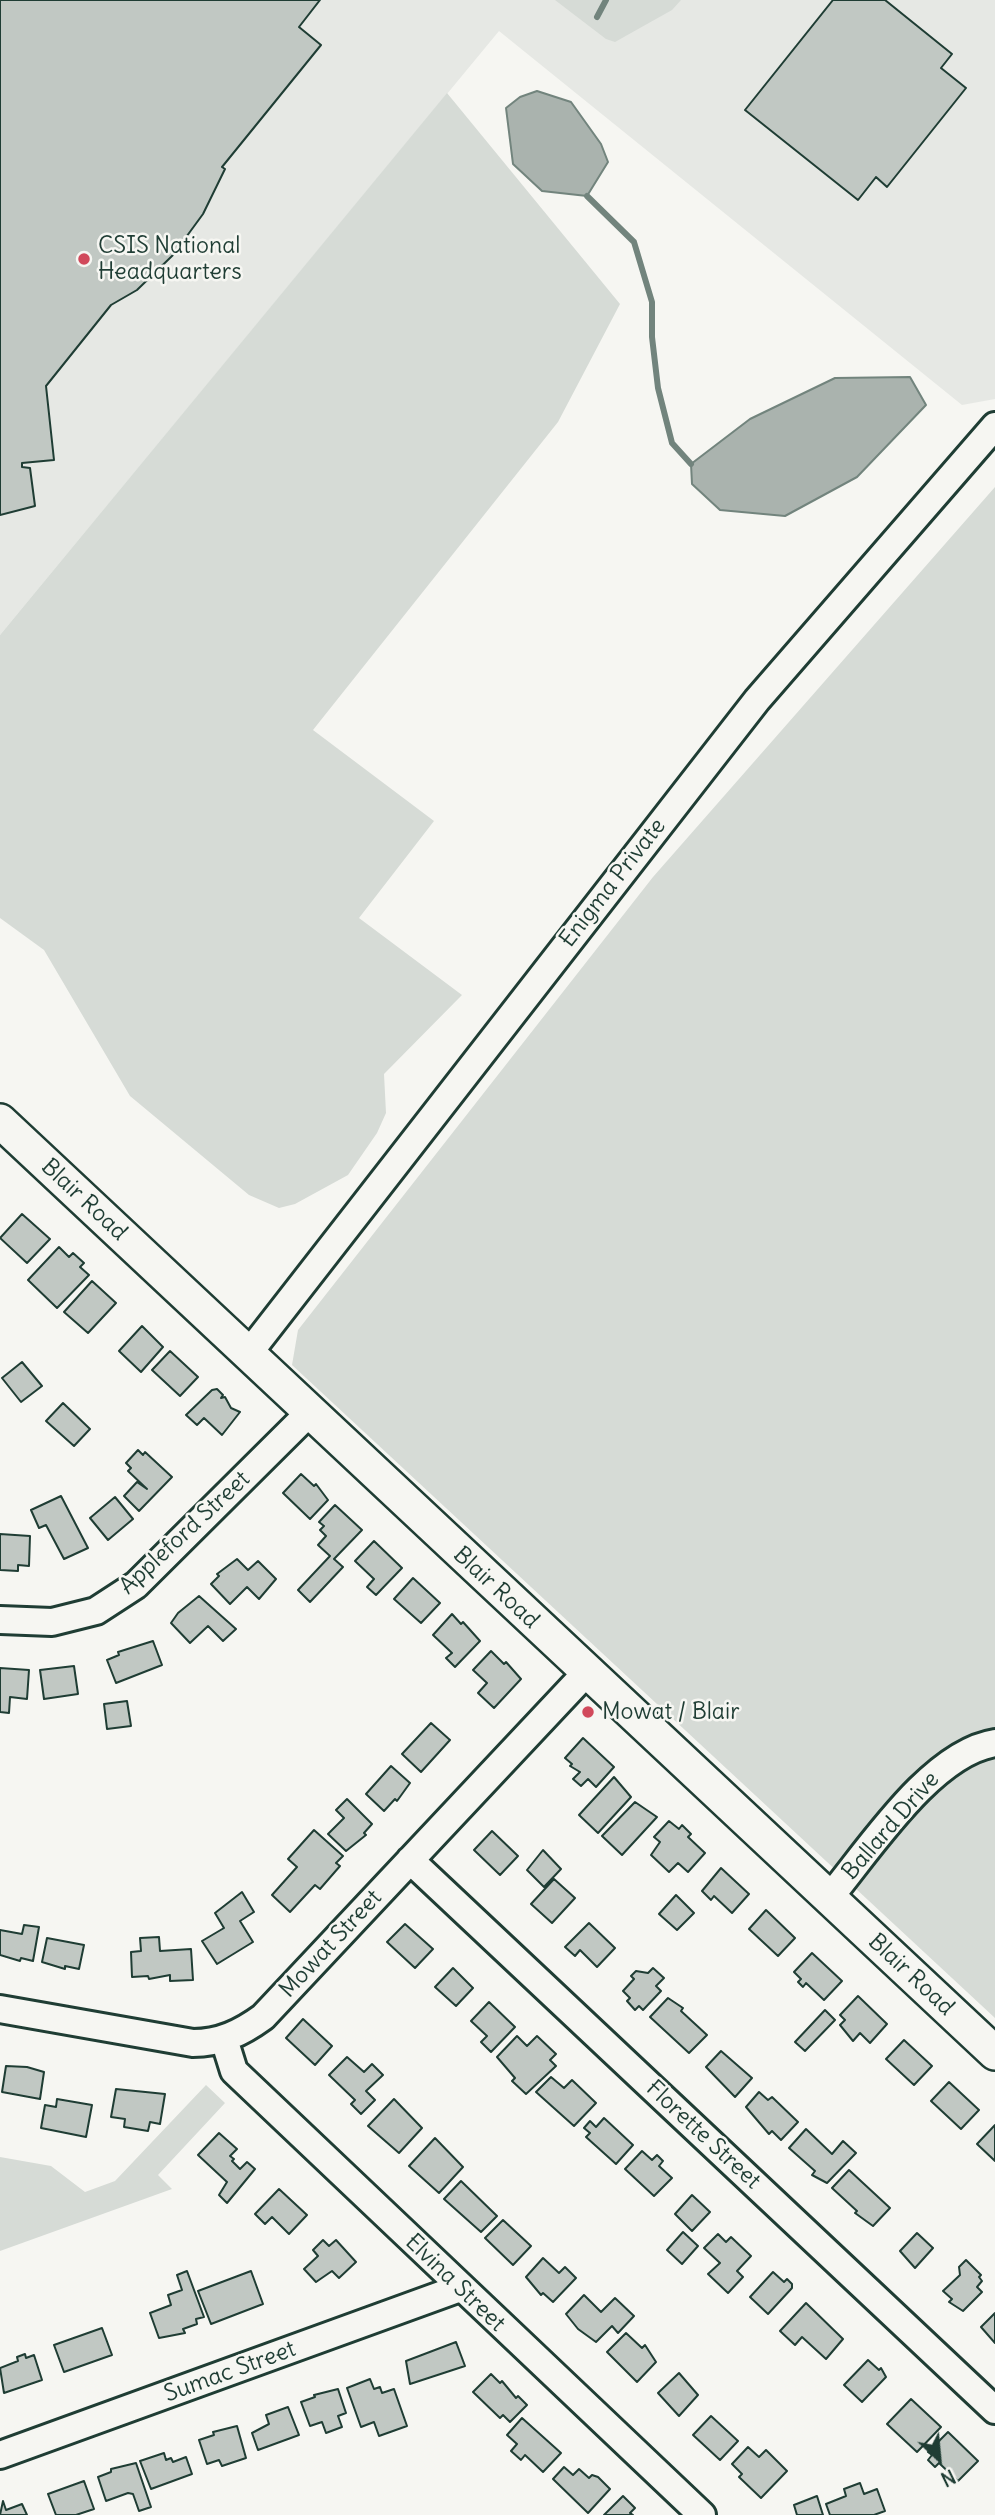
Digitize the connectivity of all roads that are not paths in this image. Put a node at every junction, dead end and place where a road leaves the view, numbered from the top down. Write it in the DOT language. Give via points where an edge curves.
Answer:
graph roads {
  1 [pos="995,426"];
  2 [pos="0,1121"];
  3 [pos="248,1354"];
  4 [pos="310,1412"];
  5 [pos="0,1620"];
  6 [pos="586,1673"];
  7 [pos="995,1743"];
  8 [pos="410,1860"];
  9 [pos="829,1898"];
  10 [pos="0,2009"];
  11 [pos="224,2039"];
  12 [pos="995,2053"];
  13 [pos="460,2288"];
  14 [pos="995,2410"];
  15 [pos="0,2455"];
  16 [pos="702,2515"];
  1 -- 3 [label="street, Enigma Private" via="770,683"];
  2 -- 3 [label="main road, Blair Road"];
  3 -- 4 [label="main road, Blair Road"];
  4 -- 5 [label="street, Appleford Street" via="136,1586 96,1611 52,1622"];
  4 -- 6 [label="main road, Blair Road"];
  6 -- 8 [label="street, Mowat Street"];
  6 -- 9 [label="main road, Blair Road"];
  7 -- 9 [label="street, Ballard Drive" via="948,1762 924,1784"];
  8 -- 11 [label="street, Mowat Street" via="263,2017"];
  8 -- 14 [label="street, Florette Street"];
  9 -- 12 [label="main road, Blair Road"];
  10 -- 11 [label="street, Mowat Street" via="193,2043"];
  11 -- 13 [label="street, Elvina Street" via="233,2071"];
  13 -- 15 [label="street, Sumac Street"];
  13 -- 16 [label="street, Elvina Street"];
}
